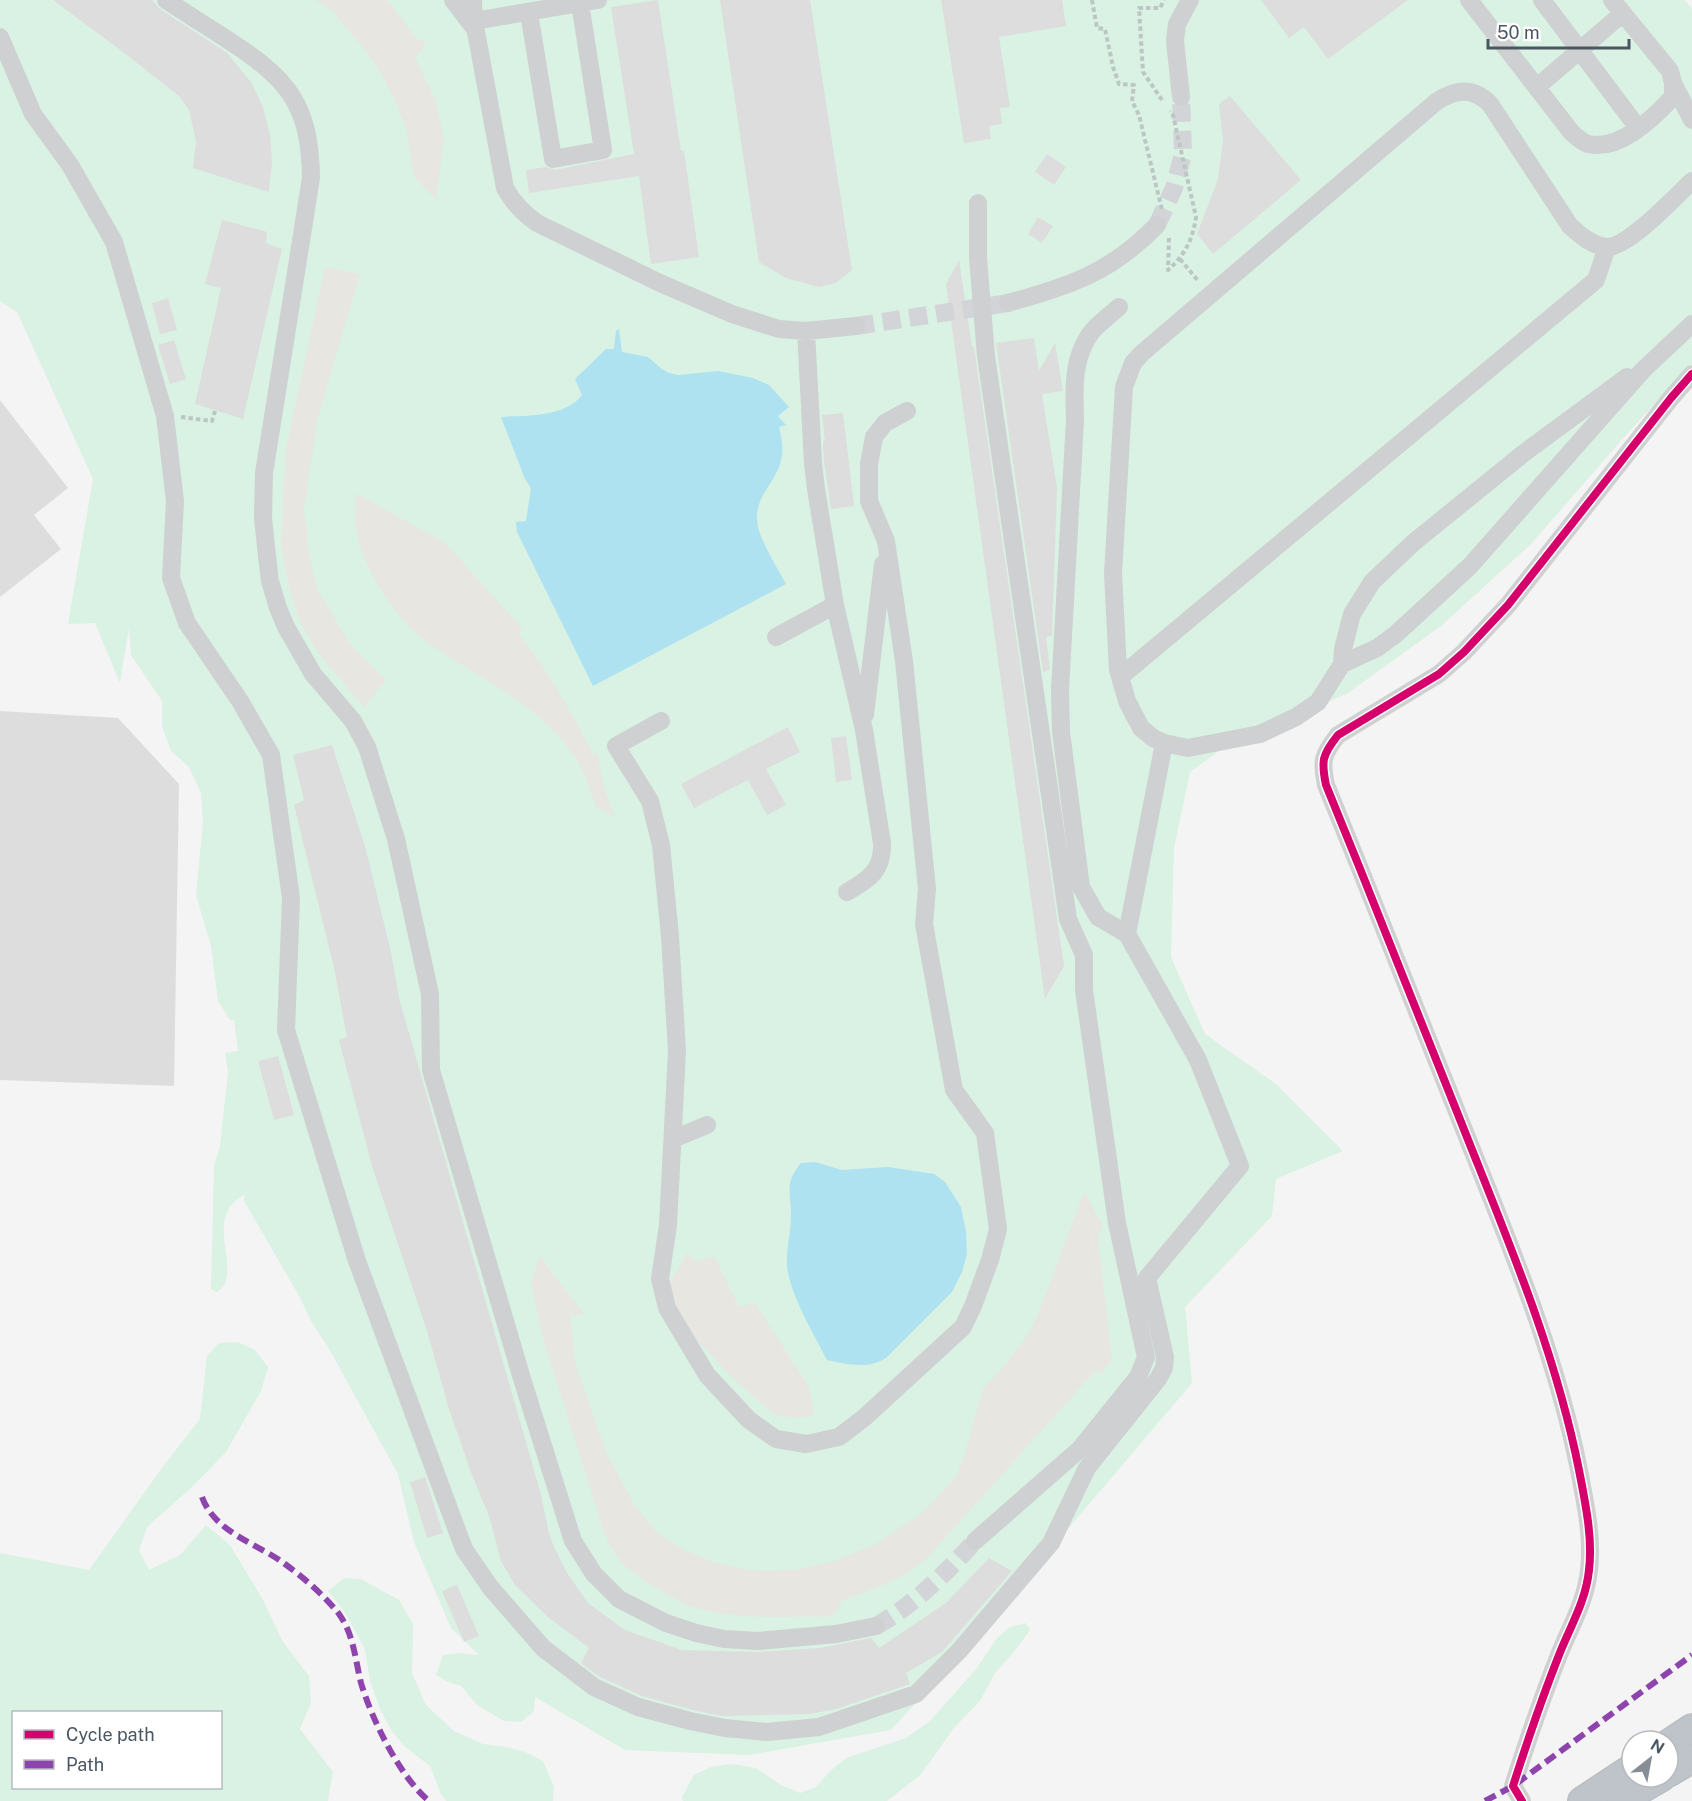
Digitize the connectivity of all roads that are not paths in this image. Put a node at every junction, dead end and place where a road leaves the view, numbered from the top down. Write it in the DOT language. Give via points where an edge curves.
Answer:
graph roads {
  1 [pos="166,0"];
  2 [pos="453,0"];
  3 [pos="473,0"];
  4 [pos="1190,0"];
  5 [pos="1469,0"];
  6 [pos="1542,0"];
  7 [pos="589,2"];
  8 [pos="1618,7"];
  9 [pos="529,13"];
  10 [pos="475,25"];
  11 [pos="0,37"];
  12 [pos="1581,50"];
  13 [pos="1673,84"];
  14 [pos="1537,87"];
  15 [pos="1181,97"];
  16 [pos="1692,120"];
  17 [pos="1638,128"];
  18 [pos="1692,181"];
  19 [pos="978,203"];
  20 [pos="1162,222"];
  21 [pos="1607,247"];
  22 [pos="1008,303"];
  23 [pos="1119,307"];
  24 [pos="1692,324"];
  25 [pos="856,326"];
  26 [pos="806,331"];
  27 [pos="1642,370"];
  28 [pos="1692,375"];
  29 [pos="907,411"];
  30 [pos="886,541"];
  31 [pos="835,606"];
  32 [pos="776,637"];
  33 [pos="1342,664"];
  34 [pos="1120,677"];
  35 [pos="661,720"];
  36 [pos="864,730"];
  37 [pos="1164,743"];
  38 [pos="848,892"];
  39 [pos="1127,934"];
  40 [pos="707,1125"];
  41 [pos="673,1138"];
  42 [pos="975,1540"];
  43 [pos="876,1626"];
  44 [pos="1620,1776"];
  45 [pos="1642,1789"];
  46 [pos="1522,1801"];
  47 [pos="1582,1801"];
  48 [pos="1622,1801"];
  1 -- 43 [label="street" via="276,75 305,124 311,178 264,473 263,518 270,581 299,652 353,721 367,747 396,839 430,994 430,1070 573,1541 594,1574 619,1599 696,1633 758,1641"];
  2 -- 10 [label="street"];
  3 -- 10 [label="street"];
  4 -- 15 [label="street" via="1177,24 1175,41"];
  5 -- 14 [label="street"];
  6 -- 12 [label="street"];
  7 -- 9 [label="street"];
  7 -- 9 [label="street" via="603,150 553,159"];
  8 -- 12 [label="street"];
  8 -- 13 [label="street" via="1670,71"];
  9 -- 10 [label="street"];
  10 -- 26 [label="street" via="505,188 522,212 660,283 732,314 778,329"];
  11 -- 39 [label="street" via="33,114 70,165 114,242 165,416 175,501 171,578 187,623 240,700 271,755 291,898 286,1030 357,1261 464,1548 490,1587 543,1648 594,1687 638,1707 698,1723 766,1732 819,1727 916,1694 959,1651 1051,1543 1087,1468 1164,1368 1164,1345 1147,1278 1240,1166 1198,1060"];
  12 -- 14 [label="street"];
  12 -- 17 [label="street"];
  13 -- 16 [label="street"];
  13 -- 17 [label="street" via="1670,100"];
  14 -- 17 [label="street" via="1572,133 1585,143 1614,144"];
  18 -- 21 [label="street" via="1631,236 1619,245"];
  19 -- 42 [label="street" via="978,258 989,380 1068,919 1084,955 1084,990 1117,1223 1146,1357 1138,1377 1080,1449"];
  20 -- 22 [label="street" via="1139,244 1096,273 1062,288"];
  21 -- 34 [label="street" via="1596,280"];
  21 -- 34 [label="street" via="1590,241 1570,226 1490,104 1474,92 1456,91 1436,102 1141,354 1127,376 1123,404 1113,583"];
  23 -- 39 [label="street" via="1095,329 1077,363 1060,690 1061,732 1081,887 1098,917"];
  24 -- 27 [label="street"];
  25 -- 26 [label="street"];
  26 -- 31 [label="street" via="813,463"];
  27 -- 33 [label="street" via="1470,566 1396,634 1377,648"];
  27 -- 33 [label="street" via="1625,377 1552,432 1394,560 1372,582 1352,614"];
  28 -- 46 [label="street" via="1508,605 1464,652 1439,674 1338,735 1322,765 1326,785 1541,1329 1573,1439 1584,1495 1591,1552 1589,1574 1583,1600 1513,1786"];
  29 -- 30 [label="street" via="882,426 874,437 869,501"];
  30 -- 36 [label="street"];
  30 -- 41 [label="street" via="904,661 925,866 924,924 954,1090 985,1133 998,1229 963,1327 839,1437 806,1444 776,1439 749,1420 707,1374 667,1308 660,1279 668,1225"];
  31 -- 32 [label="street"];
  31 -- 36 [label="street"];
  33 -- 37 [label="street" via="1318,702 1281,726 1205,746 1188,748"];
  34 -- 37 [label="street" via="1141,728"];
  35 -- 41 [label="street" via="616,746 650,801 661,845 678,1051"];
  36 -- 38 [label="street" via="882,857 875,872"];
  37 -- 39 [label="street"];
  40 -- 41 [label="street"];
  44 -- 47 [label="highway"];
  45 -- 48 [label="highway"];
}
